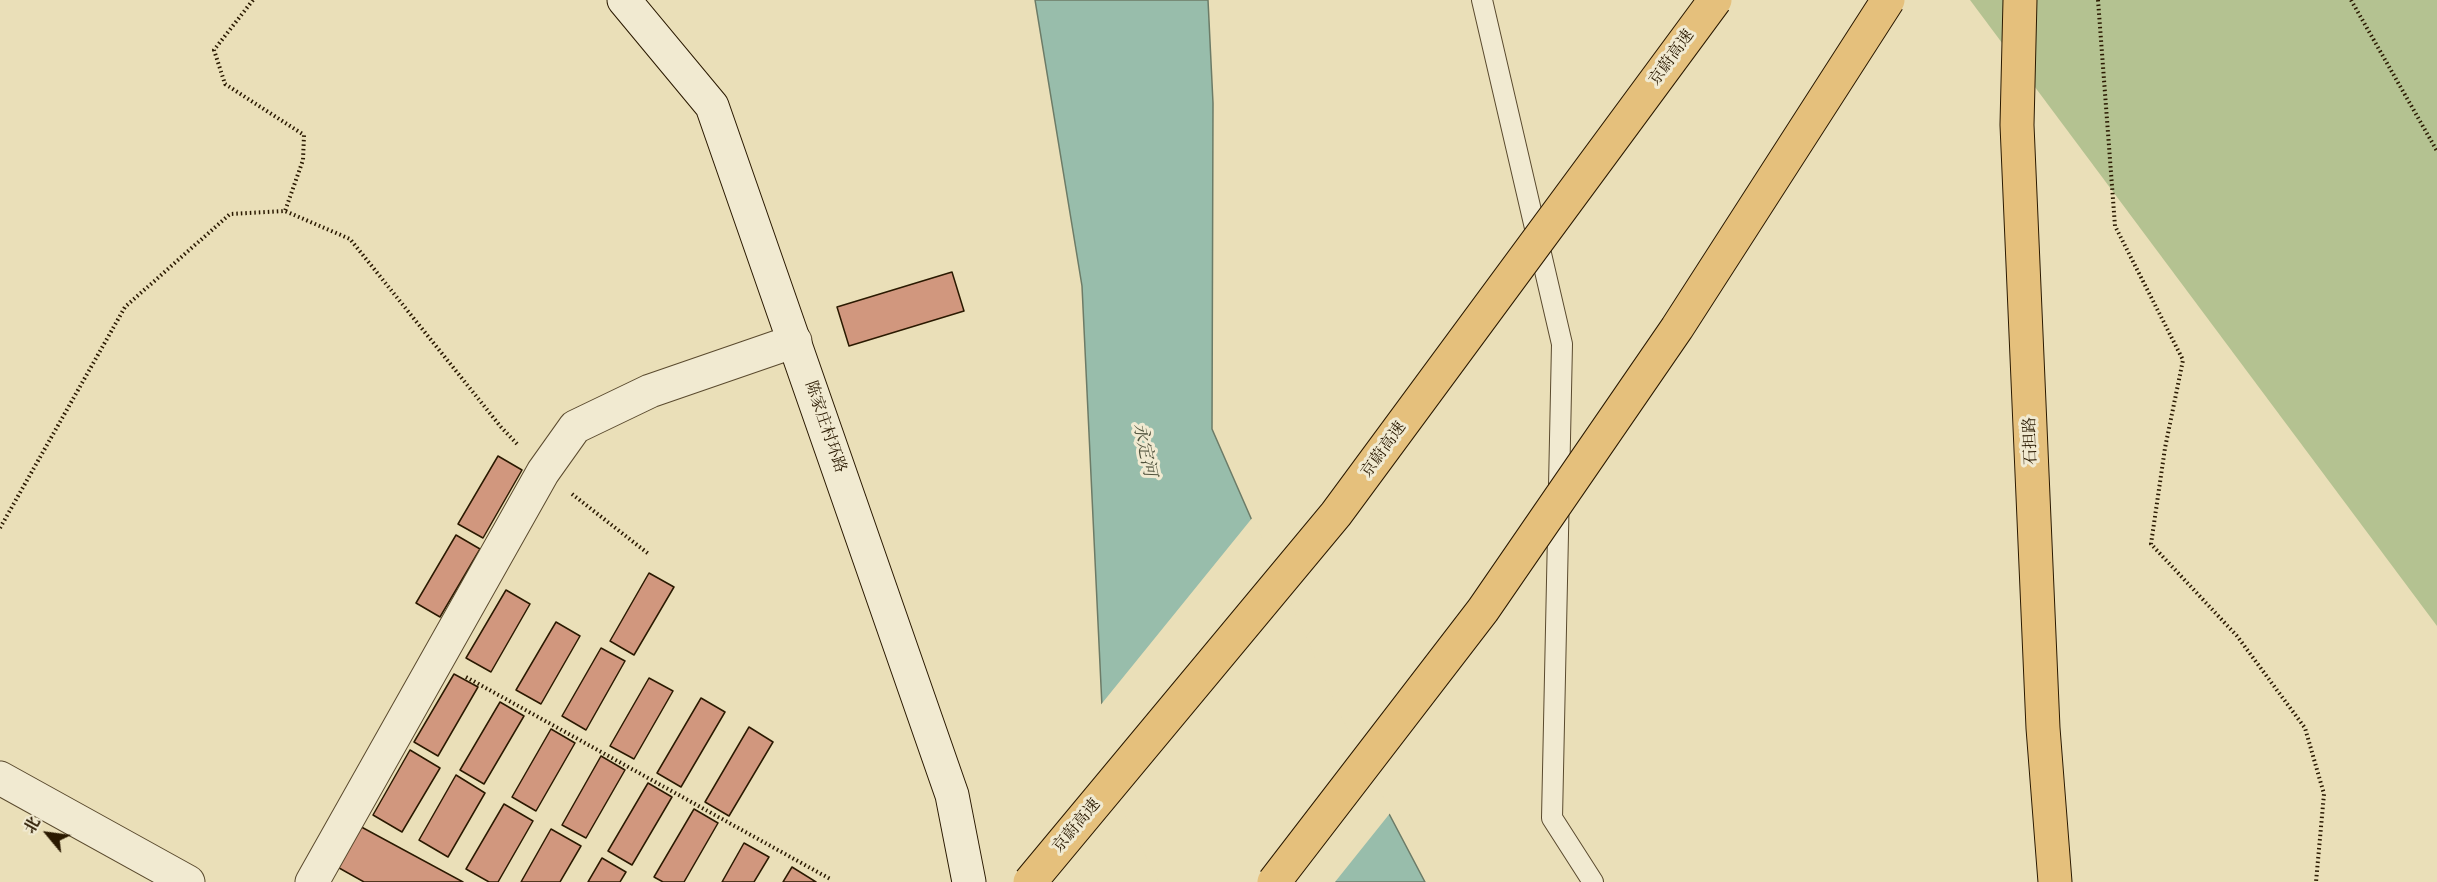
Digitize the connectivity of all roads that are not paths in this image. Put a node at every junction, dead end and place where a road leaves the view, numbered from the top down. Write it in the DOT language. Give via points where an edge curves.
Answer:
graph roads {
  1 [pos="624,0"];
  2 [pos="1482,0"];
  3 [pos="1715,0"];
  4 [pos="1888,0"];
  5 [pos="2020,0"];
  6 [pos="795,341"];
  7 [pos="0,778"];
  8 [pos="188,882"];
  9 [pos="312,882"];
  10 [pos="969,882"];
  11 [pos="1030,882"];
  12 [pos="1274,882"];
  13 [pos="1593,882"];
  14 [pos="2055,882"];
  1 -- 6 [label="street, 陈家庄村环路" via="712,106"];
  2 -- 13 [label="lane" via="1562,344 1552,818"];
  3 -- 11 [label="main road, 京蔚高速, bridge" via="1336,514"];
  4 -- 12 [label="main road, bridge" via="1677,328 1483,610"];
  5 -- 14 [label="main road, 石担路" via="2018,137 2043,728"];
  6 -- 9 [label="street" via="650,391 575,427 543,472"];
  6 -- 10 [label="street, 陈家庄村环路" via="952,795"];
  7 -- 8 [label="street"];
}
